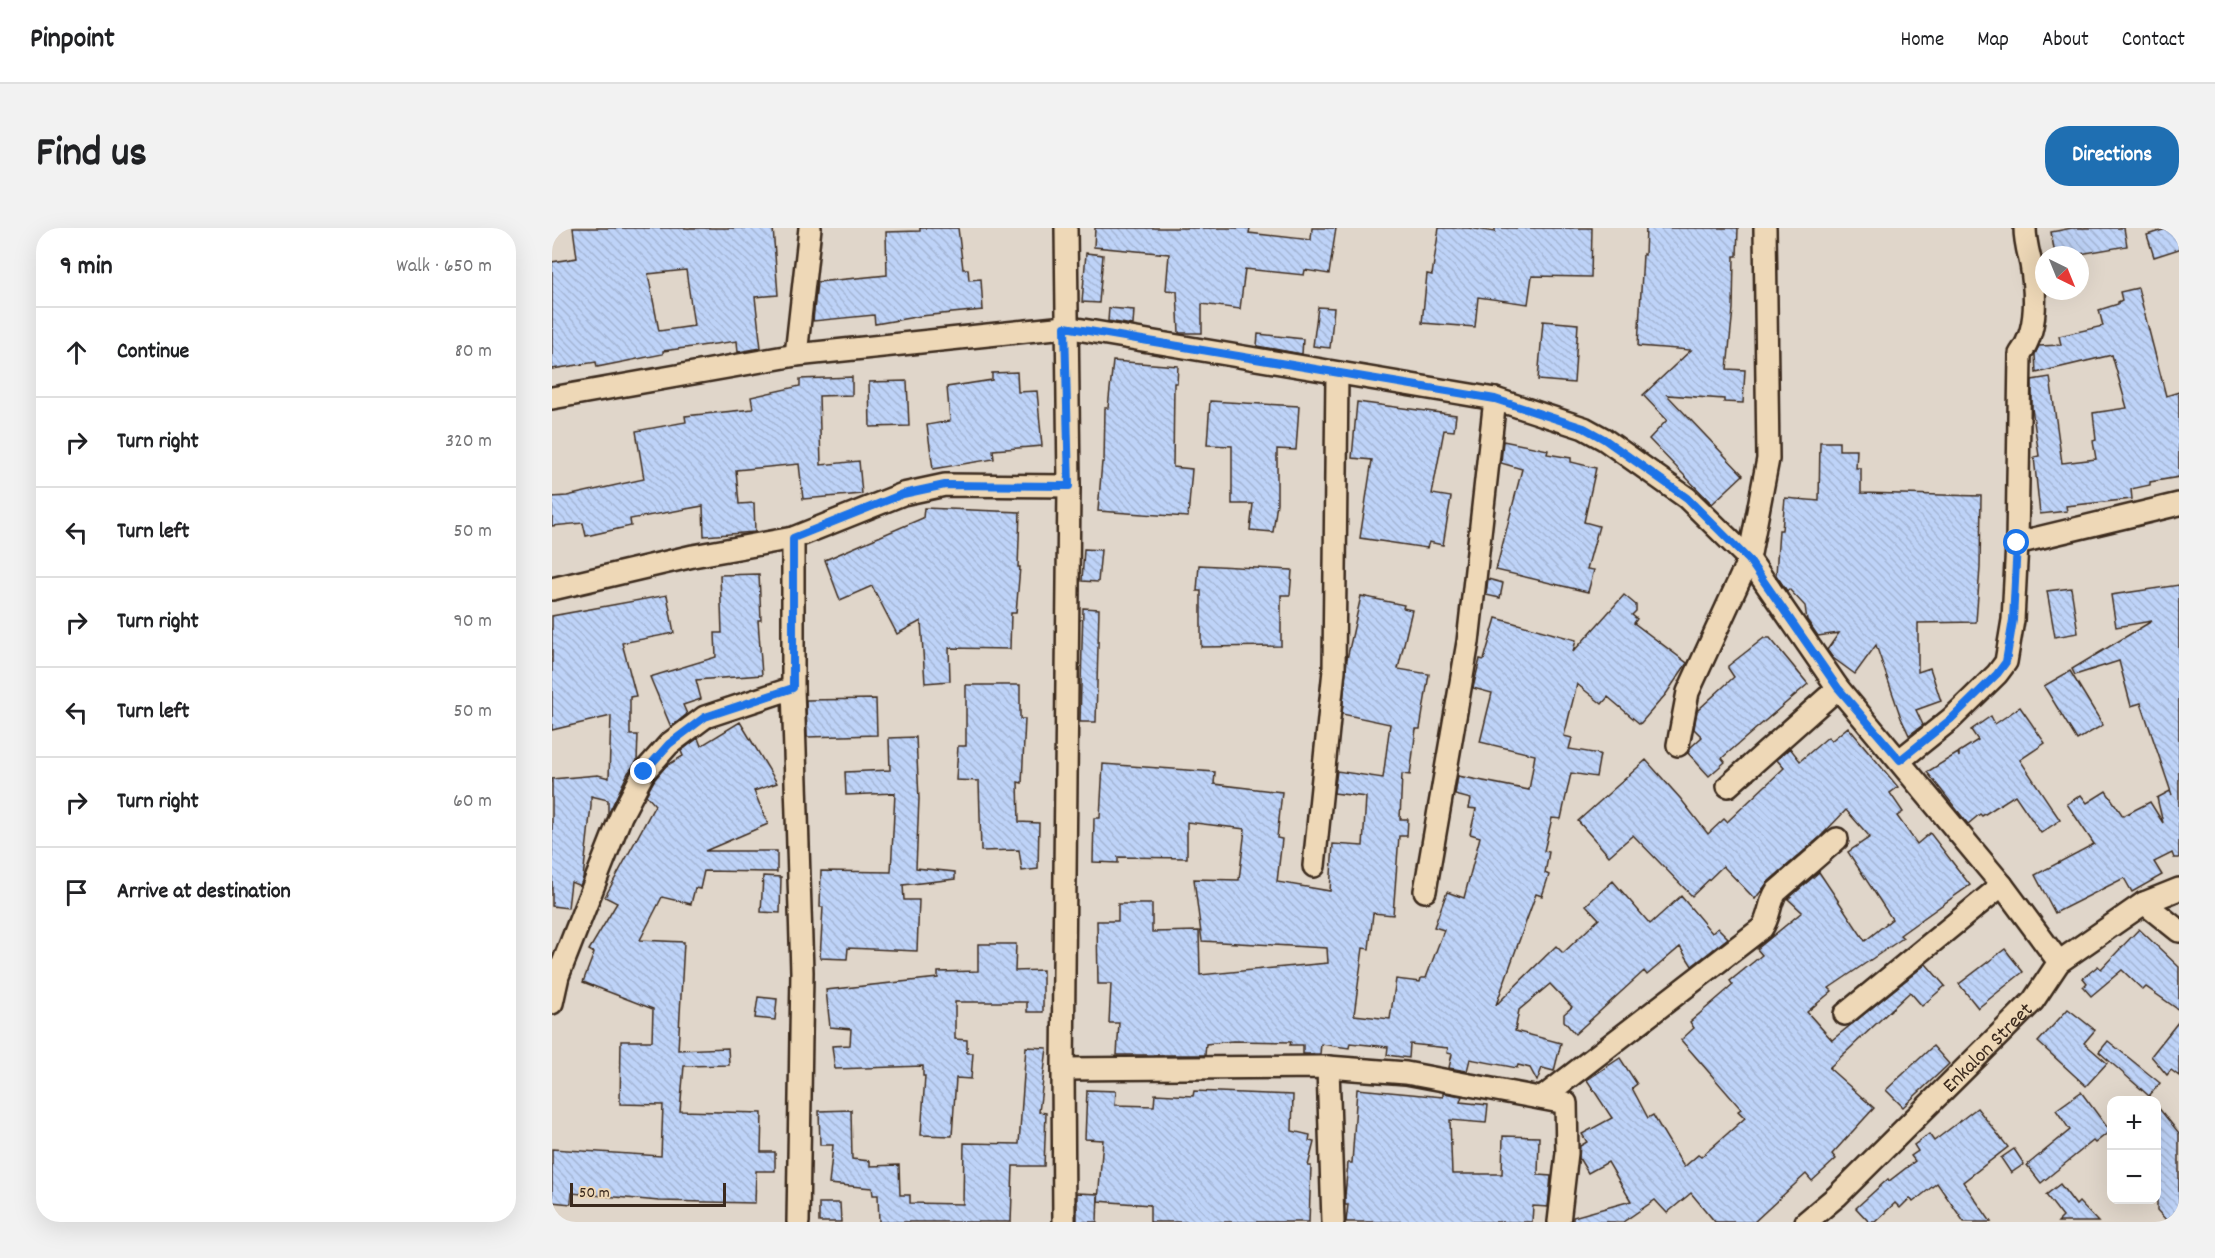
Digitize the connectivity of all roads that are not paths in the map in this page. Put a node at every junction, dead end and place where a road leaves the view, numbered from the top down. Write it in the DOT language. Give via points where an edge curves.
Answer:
graph roads {
  1 [pos="810,228"];
  2 [pos="1066,228"];
  3 [pos="1765,228"];
  4 [pos="2025,228"];
  5 [pos="1065,327"];
  6 [pos="796,355"];
  7 [pos="1337,373"];
  8 [pos="552,398"];
  9 [pos="1495,399"];
  10 [pos="1069,486"];
  11 [pos="2179,504"];
  12 [pos="793,538"];
  13 [pos="2017,543"];
  14 [pos="1749,560"];
  15 [pos="552,589"];
  16 [pos="793,688"];
  17 [pos="1838,688"];
  18 [pos="1678,745"];
  19 [pos="1900,760"];
  20 [pos="1728,786"];
  21 [pos="1837,839"];
  22 [pos="1314,866"];
  23 [pos="2002,885"];
  24 [pos="2179,889"];
  25 [pos="1425,891"];
  26 [pos="2144,903"];
  27 [pos="2179,932"];
  28 [pos="2059,962"];
  29 [pos="552,1003"];
  30 [pos="1845,1014"];
  31 [pos="1328,1067"];
  32 [pos="1063,1069"];
  33 [pos="1542,1098"];
  34 [pos="798,1222"];
  35 [pos="1064,1222"];
  36 [pos="1333,1222"];
  37 [pos="1558,1222"];
  38 [pos="1806,1222"];
  1 -- 6 [label="street"];
  2 -- 5 [label="street"];
  3 -- 14 [label="street" via="1768,459"];
  4 -- 13 [label="street" via="2035,290 2030,335 2020,354"];
  5 -- 6 [label="street"];
  5 -- 7 [label="street"];
  5 -- 10 [label="street"];
  6 -- 8 [label="street"];
  7 -- 9 [label="street"];
  7 -- 22 [label="street" via="1334,670"];
  9 -- 14 [label="street" via="1584,428 1604,439 1687,498"];
  9 -- 25 [label="street" via="1468,642"];
  10 -- 12 [label="street" via="945,485 903,494"];
  10 -- 32 [label="street"];
  11 -- 13 [label="street"];
  12 -- 15 [label="street" via="693,556"];
  12 -- 16 [label="street"];
  13 -- 19 [label="street" via="2013,620 2006,662 1951,719"];
  14 -- 17 [label="street"];
  14 -- 18 [label="street" via="1688,692"];
  16 -- 29 [label="street" via="705,717 669,744 644,772 621,816 558,976"];
  16 -- 34 [label="street" via="802,972"];
  17 -- 19 [label="street"];
  17 -- 20 [label="street"];
  19 -- 23 [label="street"];
  21 -- 33 [label="street" via="1776,892 1762,928"];
  23 -- 28 [label="street"];
  23 -- 30 [label="street"];
  24 -- 26 [label="street, Enkalon Street"];
  26 -- 27 [label="street"];
  26 -- 28 [label="street, Enkalon Street"];
  28 -- 38 [label="street, Enkalon Street" via="2033,1001"];
  31 -- 32 [label="street"];
  31 -- 33 [label="street" via="1406,1073"];
  31 -- 36 [label="street"];
  32 -- 35 [label="street"];
  33 -- 37 [label="street" via="1566,1103 1567,1153"];
}
